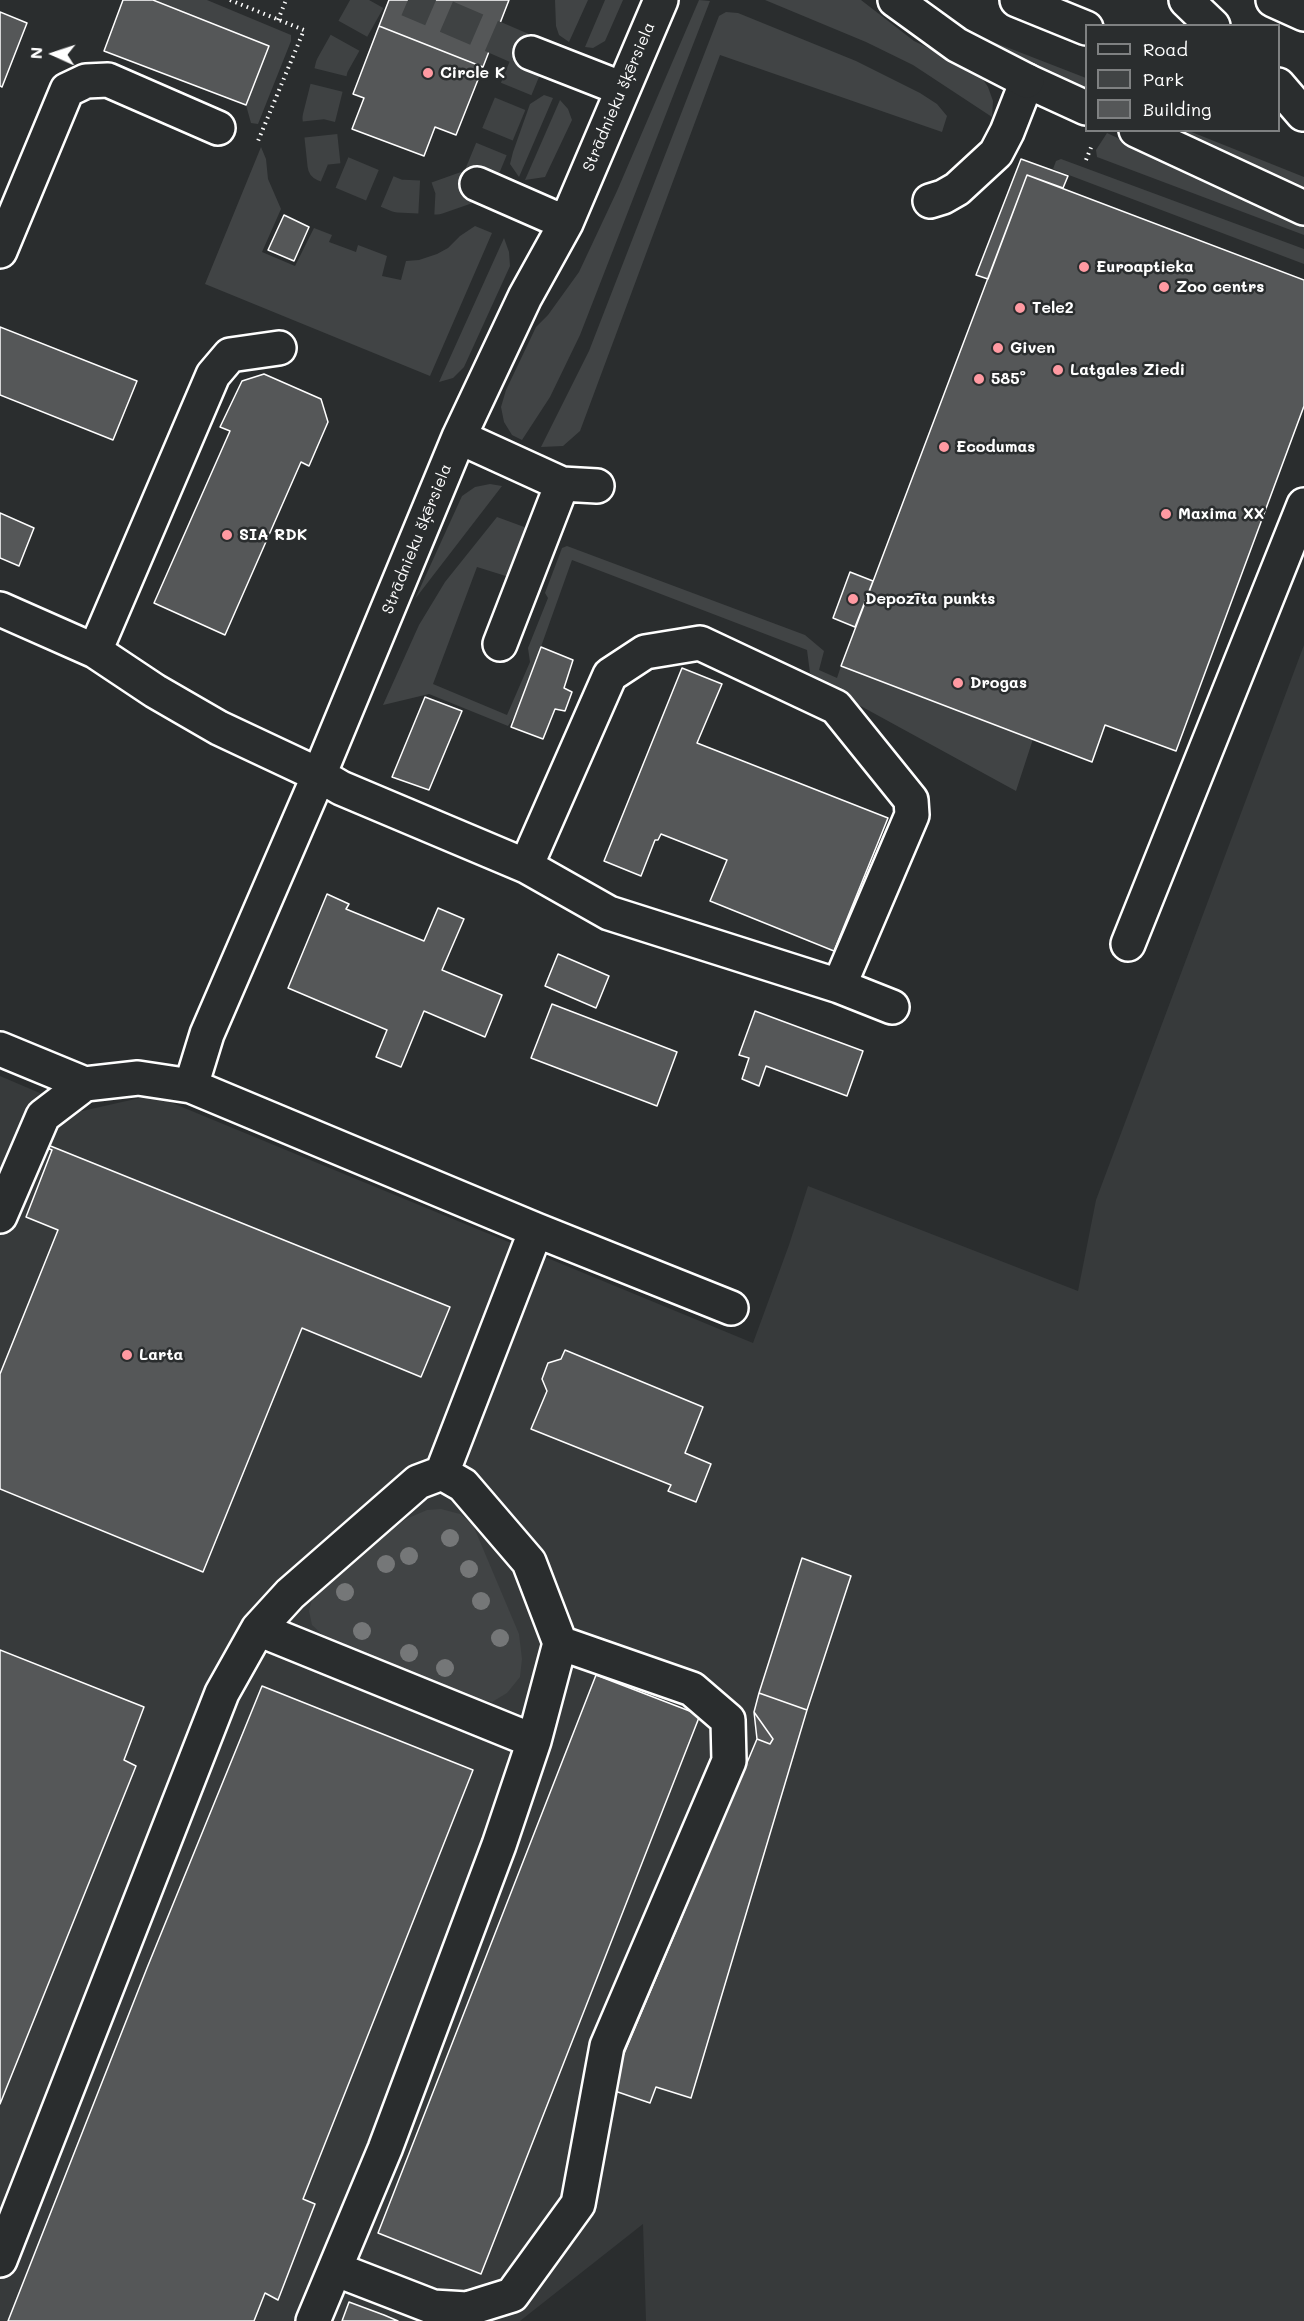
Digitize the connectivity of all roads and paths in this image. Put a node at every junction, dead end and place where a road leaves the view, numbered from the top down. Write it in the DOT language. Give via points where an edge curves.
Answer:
graph roads {
  1 [pos="230,0"];
  2 [pos="286,0"];
  3 [pos="660,0"];
  4 [pos="895,0"];
  5 [pos="1017,0"];
  6 [pos="1186,0"];
  7 [pos="1273,0"];
  8 [pos="1304,14"];
  9 [pos="278,20"];
  10 [pos="1211,24"];
  11 [pos="1085,28"];
  12 [pos="531,53"];
  13 [pos="1028,81"];
  14 [pos="1280,88"];
  15 [pos="623,89"];
  16 [pos="1085,108"];
  17 [pos="1295,111"];
  18 [pos="218,128"];
  19 [pos="1140,132"];
  20 [pos="258,141"];
  21 [pos="477,184"];
  22 [pos="930,201"];
  23 [pos="1304,208"];
  24 [pos="566,223"];
  25 [pos="0,251"];
  26 [pos="279,348"];
  27 [pos="459,437"];
  28 [pos="562,484"];
  29 [pos="597,486"];
  30 [pos="1304,505"];
  31 [pos="0,609"];
  32 [pos="500,644"];
  33 [pos="95,651"];
  34 [pos="320,775"];
  35 [pos="526,866"];
  36 [pos="1128,944"];
  37 [pos="839,986"];
  38 [pos="891,1007"];
  39 [pos="0,1049"];
  40 [pos="85,1084"];
  41 [pos="192,1086"];
  42 [pos="0,1216"];
  43 [pos="536,1230"];
  44 [pos="731,1308"];
  45 [pos="442,1473"];
  46 [pos="258,1629"];
  47 [pos="560,1643"];
  48 [pos="534,1741"];
  49 [pos="0,2260"];
  50 [pos="335,2269"];
  51 [pos="313,2321"];
  1 -- 9 [label="path"];
  2 -- 9 [label="path"];
  3 -- 15 [label="street, Strādnieku šķērsiela"];
  4 -- 13 [label="street" via="957,45"];
  5 -- 11 [label="street"];
  6 -- 10 [label="street"];
  7 -- 8 [label="street"];
  9 -- 20 [label="path" via="304,30"];
  12 -- 15 [label="street"];
  13 -- 16 [label="street"];
  13 -- 22 [label="street" via="996,153 957,189"];
  14 -- 17 [label="street"];
  15 -- 24 [label="street, Strādnieku šķērsiela"];
  18 -- 25 [label="street" via="108,80 86,81 67,90"];
  19 -- 23 [label="street"];
  21 -- 24 [label="street"];
  24 -- 27 [label="street, Strādnieku šķērsiela" via="525,297"];
  26 -- 33 [label="street" via="231,355 213,375"];
  27 -- 28 [label="street"];
  27 -- 34 [label="street, Strādnieku šķērsiela"];
  28 -- 29 [label="street"];
  28 -- 32 [label="street"];
  30 -- 36 [label="street"];
  31 -- 33 [label="street"];
  33 -- 34 [label="street" via="219,728"];
  34 -- 35 [label="street" via="341,788"];
  34 -- 41 [label="street, Strādnieku šķērsiela" via="207,1034"];
  35 -- 37 [label="street" via="609,913"];
  35 -- 37 [label="street" via="610,675 645,651 700,643 836,707 911,800 912,815"];
  37 -- 38 [label="street"];
  39 -- 40 [label="street"];
  40 -- 41 [label="street" via="138,1078"];
  40 -- 42 [label="street" via="43,1116"];
  41 -- 43 [label="street"];
  43 -- 44 [label="street"];
  43 -- 45 [label="street"];
  45 -- 46 [label="street" via="418,1482 317,1569"];
  45 -- 47 [label="street" via="463,1485 529,1562"];
  46 -- 48 [label="street"];
  46 -- 49 [label="street" via="222,1693"];
  47 -- 48 [label="street"];
  47 -- 50 [label="street" via="692,1689 728,1720 729,1761 607,2046 578,2204 512,2295 467,2309 433,2307"];
  48 -- 50 [label="street" via="385,2149"];
  50 -- 51 [label="street"];
}
